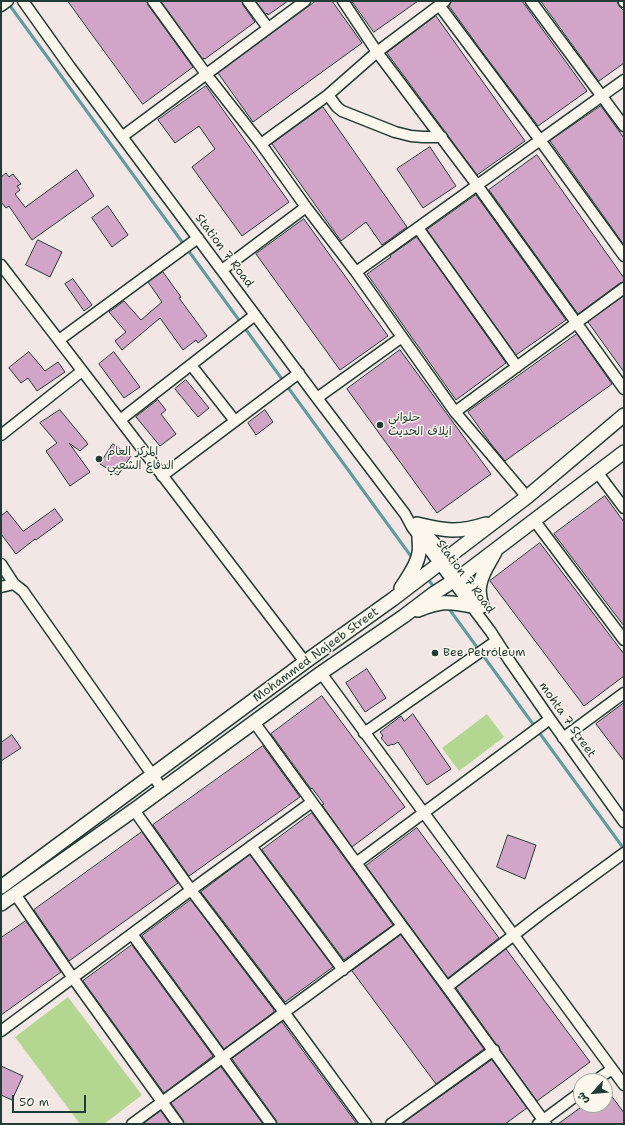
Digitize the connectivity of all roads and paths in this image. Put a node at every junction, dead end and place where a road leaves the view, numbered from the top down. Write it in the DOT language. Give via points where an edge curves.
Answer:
graph roads {
  1 [pos="8,1"];
  2 [pos="23,1"];
  3 [pos="154,1"];
  4 [pos="248,1"];
  5 [pos="305,1"];
  6 [pos="343,1"];
  7 [pos="531,1"];
  8 [pos="442,3"];
  9 [pos="1,6"];
  10 [pos="268,28"];
  11 [pos="377,52"];
  12 [pos="206,74"];
  13 [pos="624,80"];
  14 [pos="328,95"];
  15 [pos="602,96"];
  16 [pos="624,126"];
  17 [pos="123,136"];
  18 [pos="442,137"];
  19 [pos="540,140"];
  20 [pos="261,144"];
  21 [pos="477,185"];
  22 [pos="306,206"];
  23 [pos="418,228"];
  24 [pos="198,238"];
  25 [pos="624,256"];
  26 [pos="1,265"];
  27 [pos="222,270"];
  28 [pos="356,272"];
  29 [pos="624,288"];
  30 [pos="255,315"];
  31 [pos="576,324"];
  32 [pos="402,337"];
  33 [pos="59,340"];
  34 [pos="191,365"];
  35 [pos="517,367"];
  36 [pos="82,371"];
  37 [pos="299,373"];
  38 [pos="624,389"];
  39 [pos="317,398"];
  40 [pos="455,412"];
  41 [pos="624,415"];
  42 [pos="120,420"];
  43 [pos="235,421"];
  44 [pos="1,434"];
  45 [pos="624,452"];
  46 [pos="597,472"];
  47 [pos="162,476"];
  48 [pos="527,497"];
  49 [pos="624,508"];
  50 [pos="534,520"];
  51 [pos="496,521"];
  52 [pos="418,530"];
  53 [pos="498,547"];
  54 [pos="443,561"];
  55 [pos="1,564"];
  56 [pos="457,579"];
  57 [pos="14,584"];
  58 [pos="1,587"];
  59 [pos="393,599"];
  60 [pos="476,606"];
  61 [pos="404,616"];
  62 [pos="491,632"];
  63 [pos="624,640"];
  64 [pos="496,641"];
  65 [pos="305,662"];
  66 [pos="321,673"];
  67 [pos="624,693"];
  68 [pos="550,719"];
  69 [pos="254,722"];
  70 [pos="364,733"];
  71 [pos="563,738"];
  72 [pos="152,775"];
  73 [pos="163,790"];
  74 [pos="312,802"];
  75 [pos="134,810"];
  76 [pos="423,813"];
  77 [pos="624,822"];
  78 [pos="251,846"];
  79 [pos="624,853"];
  80 [pos="356,863"];
  81 [pos="1,887"];
  82 [pos="191,890"];
  83 [pos="15,894"];
  84 [pos="1,904"];
  85 [pos="402,926"];
  86 [pos="132,934"];
  87 [pos="514,936"];
  88 [pos="342,970"];
  89 [pos="73,978"];
  90 [pos="447,986"];
  91 [pos="284,1012"];
  92 [pos="1,1031"];
  93 [pos="494,1050"];
  94 [pos="222,1058"];
  95 [pos="612,1069"];
  96 [pos="606,1073"];
  97 [pos="624,1085"];
  98 [pos="573,1098"];
  99 [pos="162,1102"];
  100 [pos="542,1123"];
  101 [pos="132,1124"];
  102 [pos="178,1124"];
  103 [pos="271,1124"];
  104 [pos="366,1124"];
  105 [pos="391,1124"];
  1 -- 9 [label="street"];
  2 -- 17 [label="street, Station 7 Road"];
  3 -- 12 [label="street"];
  4 -- 10 [label="street"];
  5 -- 10 [label="street"];
  6 -- 11 [label="street"];
  7 -- 15 [label="street"];
  8 -- 11 [label="street"];
  8 -- 19 [label="street"];
  10 -- 12 [label="street"];
  11 -- 14 [label="street"];
  11 -- 18 [label="street"];
  12 -- 17 [label="street"];
  12 -- 20 [label="street"];
  13 -- 15 [label="street"];
  14 -- 18 [label="street" via="342,110 396,132 411,136"];
  14 -- 20 [label="street"];
  15 -- 16 [label="street"];
  15 -- 19 [label="street"];
  17 -- 24 [label="street, Station 7 Road"];
  18 -- 21 [label="street"];
  19 -- 21 [label="street"];
  19 -- 25 [label="street"];
  20 -- 22 [label="street"];
  21 -- 23 [label="street"];
  21 -- 31 [label="street"];
  22 -- 27 [label="street"];
  22 -- 28 [label="street"];
  23 -- 28 [label="street"];
  23 -- 35 [label="street"];
  24 -- 27 [label="street, Station 7 Road"];
  24 -- 33 [label="street"];
  26 -- 33 [label="street"];
  27 -- 30 [label="street, Station 7 Road"];
  28 -- 32 [label="street"];
  29 -- 31 [label="street"];
  30 -- 34 [label="street"];
  30 -- 37 [label="street, Station 7 Road"];
  31 -- 35 [label="street"];
  31 -- 38 [label="street"];
  32 -- 39 [label="street"];
  32 -- 40 [label="street"];
  33 -- 36 [label="street"];
  34 -- 42 [label="street"];
  34 -- 43 [label="street"];
  35 -- 40 [label="street"];
  36 -- 42 [label="street"];
  36 -- 44 [label="street"];
  37 -- 39 [label="street, Station 7 Road"];
  37 -- 43 [label="street"];
  39 -- 52 [label="street, Station 7 Road"];
  40 -- 48 [label="street"];
  41 -- 48 [label="main road, Mohammed Najeeb Street"];
  42 -- 47 [label="street"];
  43 -- 47 [label="street"];
  45 -- 46 [label="main road, Mohammed Najeeb Street"];
  46 -- 49 [label="street"];
  46 -- 50 [label="main road, Mohammed Najeeb Street"];
  47 -- 65 [label="street"];
  48 -- 51 [label="main road, Mohammed Najeeb Street"];
  50 -- 53 [label="main road, Mohammed Najeeb Street"];
  50 -- 63 [label="street"];
  51 -- 52 [label="main road" via="472,528 447,531"];
  51 -- 54 [label="main road, Mohammed Najeeb Street"];
  52 -- 54 [label="street, Station 7 Road" via="429,536"];
  52 -- 59 [label="main road" via="419,552 416,564"];
  53 -- 56 [label="main road, Mohammed Najeeb Street"];
  53 -- 60 [label="main road" via="483,574"];
  54 -- 56 [label="street, Station 7 Road"];
  54 -- 59 [label="main road, Mohammed Najeeb Street"];
  55 -- 57 [label="street"];
  56 -- 60 [label="street, Station 7 Road"];
  56 -- 61 [label="main road, Mohammed Najeeb Street"];
  57 -- 58 [label="street"];
  57 -- 72 [label="street" via="23,591"];
  59 -- 65 [label="main road, Mohammed Najeeb Street"];
  60 -- 61 [label="main road" via="438,603"];
  60 -- 62 [label="street, Station 7 Road" via="488,621"];
  61 -- 66 [label="main road, Mohammed Najeeb Street"];
  62 -- 64 [label="street, mohta 7 Street"];
  64 -- 68 [label="street, mohta 7 Street"];
  64 -- 70 [label="street"];
  65 -- 72 [label="main road, Mohammed Najeeb Street"];
  66 -- 69 [label="main road, Mohammed Najeeb Street"];
  66 -- 70 [label="street"];
  67 -- 71 [label="street"];
  68 -- 71 [label="street, mohta 7 Street"];
  68 -- 76 [label="street"];
  69 -- 73 [label="main road, Mohammed Najeeb Street"];
  69 -- 74 [label="street"];
  70 -- 76 [label="street"];
  71 -- 77 [label="street, mohta 7 Street"];
  72 -- 73 [label="street"];
  72 -- 81 [label="main road, Mohammed Najeeb Street"];
  73 -- 75 [label="main road, Mohammed Najeeb Street"];
  74 -- 78 [label="street"];
  74 -- 80 [label="street"];
  75 -- 82 [label="street"];
  75 -- 83 [label="main road, Mohammed Najeeb Street"];
  76 -- 80 [label="street"];
  76 -- 87 [label="street"];
  78 -- 82 [label="street"];
  78 -- 88 [label="street"];
  79 -- 87 [label="street"];
  80 -- 85 [label="street"];
  82 -- 86 [label="street"];
  82 -- 91 [label="street"];
  83 -- 84 [label="main road, Mohammed Najeeb Street"];
  83 -- 89 [label="street"];
  85 -- 88 [label="street"];
  85 -- 90 [label="street"];
  86 -- 89 [label="street"];
  86 -- 94 [label="street"];
  87 -- 90 [label="street"];
  87 -- 95 [label="street"];
  88 -- 91 [label="street"];
  89 -- 92 [label="street"];
  89 -- 99 [label="street"];
  90 -- 93 [label="street"];
  91 -- 94 [label="street"];
  91 -- 104 [label="street"];
  93 -- 100 [label="street"];
  93 -- 105 [label="street"];
  94 -- 99 [label="street"];
  94 -- 103 [label="street"];
  95 -- 96 [label="street"];
  95 -- 97 [label="street"];
  98 -- 100 [label="street"];
  99 -- 101 [label="street"];
  99 -- 102 [label="street"];
}
